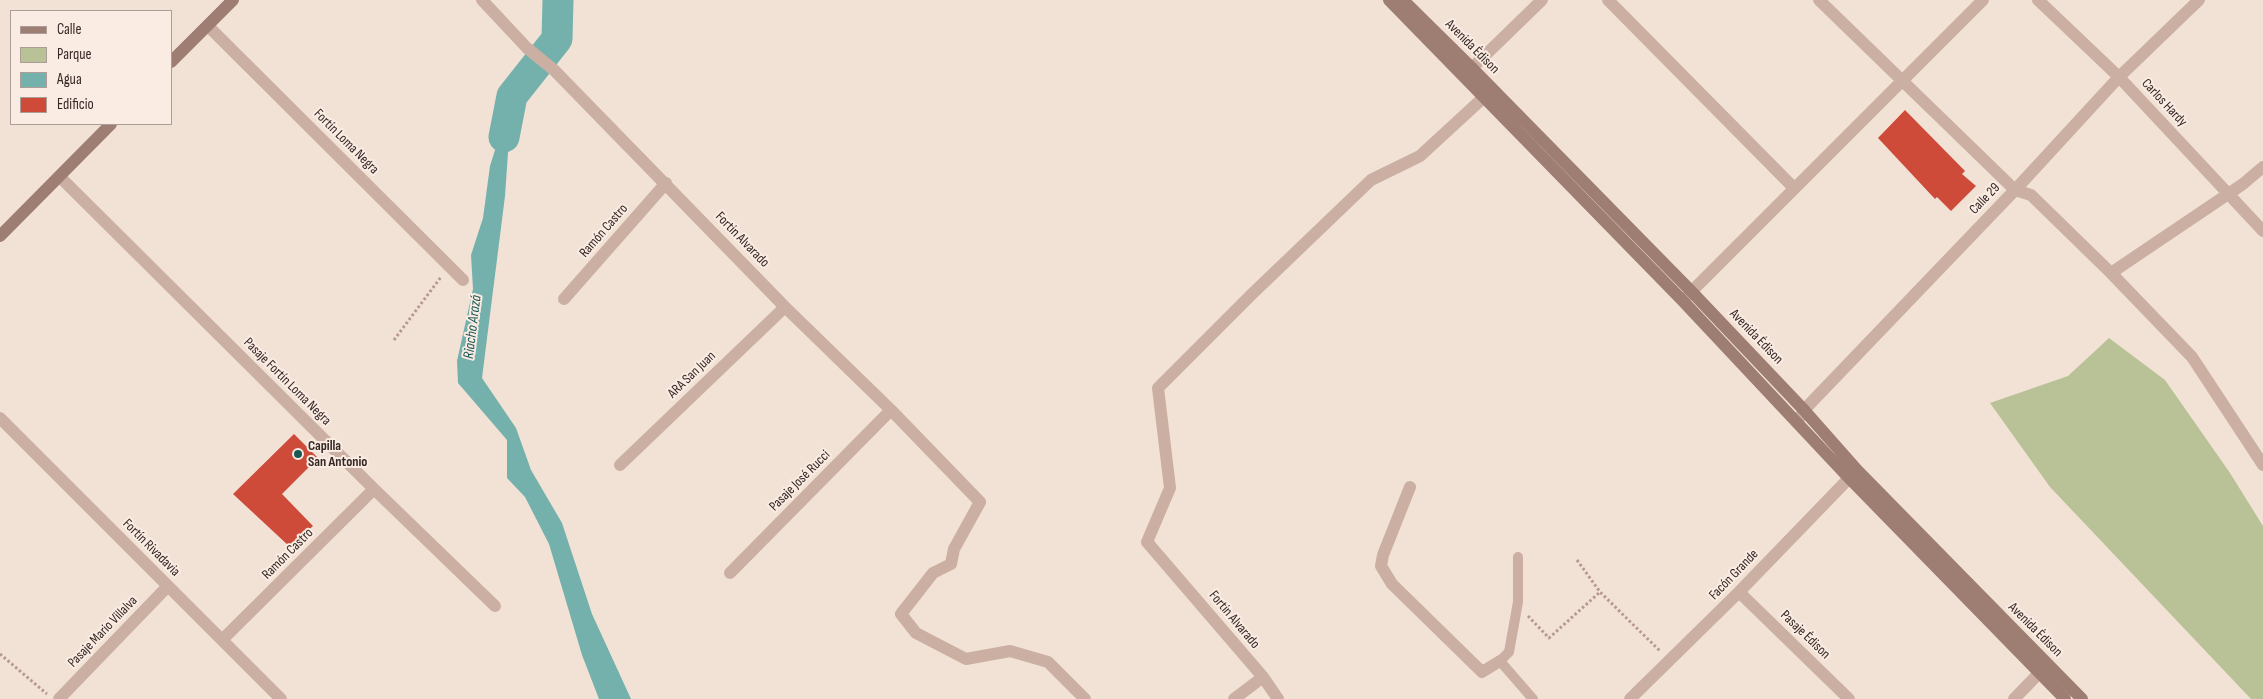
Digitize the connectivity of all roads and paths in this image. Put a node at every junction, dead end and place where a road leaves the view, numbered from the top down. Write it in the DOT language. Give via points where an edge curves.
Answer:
graph roads {
  1 [pos="233,0"];
  2 [pos="482,0"];
  3 [pos="1389,0"];
  4 [pos="1403,0"];
  5 [pos="1542,0"];
  6 [pos="1608,0"];
  7 [pos="1819,0"];
  8 [pos="1984,0"];
  9 [pos="2038,0"];
  10 [pos="2199,0"];
  11 [pos="208,26"];
  12 [pos="172,61"];
  13 [pos="1472,68"];
  14 [pos="2119,77"];
  15 [pos="1902,81"];
  16 [pos="1483,98"];
  17 [pos="110,125"];
  18 [pos="2263,167"];
  19 [pos="60,177"];
  20 [pos="666,183"];
  21 [pos="1794,188"];
  22 [pos="2015,190"];
  23 [pos="2228,194"];
  24 [pos="2263,231"];
  25 [pos="0,236"];
  26 [pos="449,266"];
  27 [pos="2111,273"];
  28 [pos="463,280"];
  29 [pos="1686,296"];
  30 [pos="564,299"];
  31 [pos="785,307"];
  32 [pos="394,340"];
  33 [pos="891,410"];
  34 [pos="1804,410"];
  35 [pos="0,418"];
  36 [pos="1797,422"];
  37 [pos="2263,465"];
  38 [pos="620,466"];
  39 [pos="1852,474"];
  40 [pos="1410,486"];
  41 [pos="374,490"];
  42 [pos="1518,557"];
  43 [pos="1577,560"];
  44 [pos="730,573"];
  45 [pos="168,586"];
  46 [pos="1600,592"];
  47 [pos="1739,592"];
  48 [pos="1517,604"];
  49 [pos="495,606"];
  50 [pos="223,639"];
  51 [pos="0,654"];
  52 [pos="1669,660"];
  53 [pos="1500,661"];
  54 [pos="2043,669"];
  55 [pos="1263,677"];
  56 [pos="52,699"];
  57 [pos="59,699"];
  58 [pos="281,699"];
  59 [pos="1084,699"];
  60 [pos="1234,699"];
  61 [pos="1278,699"];
  62 [pos="1533,699"];
  63 [pos="1632,699"];
  64 [pos="1849,699"];
  65 [pos="2014,699"];
  66 [pos="2065,699"];
  67 [pos="2082,699"];
  1 -- 11 [label="main road"];
  2 -- 20 [label="street, Fortín Alvarado"];
  3 -- 16 [label="main road, Avenida Édison"];
  4 -- 13 [label="main road, Avenida Édison"];
  5 -- 13 [label="street"];
  6 -- 21 [label="street"];
  7 -- 15 [label="street"];
  8 -- 15 [label="street"];
  9 -- 14 [label="street, Carlos Hardy"];
  10 -- 14 [label="street, Calle 29"];
  11 -- 12 [label="main road"];
  11 -- 26 [label="street, Fortín Loma Negra"];
  13 -- 16 [label="street"];
  13 -- 29 [label="main road, Avenida Édison"];
  14 -- 22 [label="street, Calle 29"];
  14 -- 23 [label="street, Carlos Hardy"];
  15 -- 21 [label="street"];
  15 -- 22 [label="street"];
  16 -- 29 [label="main road, Avenida Édison"];
  16 -- 55 [label="street, Fortín Alvarado" via="1420,156 1371,180 1158,388 1170,488 1147,542"];
  17 -- 19 [label="main road"];
  18 -- 23 [label="street"];
  19 -- 25 [label="main road"];
  19 -- 41 [label="street, Pasaje Fortín Loma Negra"];
  20 -- 30 [label="street, Ramón Castro"];
  20 -- 31 [label="street, Fortín Alvarado"];
  21 -- 29 [label="street"];
  22 -- 27 [label="street" via="2031,195"];
  22 -- 34 [label="street, Calle 29"];
  23 -- 24 [label="street, Carlos Hardy"];
  23 -- 27 [label="street"];
  26 -- 28 [label="street, Fortín Loma Negra"];
  26 -- 32 [label="path"];
  27 -- 37 [label="street" via="2192,357"];
  29 -- 34 [label="main road, Avenida Édison"];
  29 -- 36 [label="main road, Avenida Édison"];
  31 -- 33 [label="street, Fortín Alvarado"];
  31 -- 38 [label="street, ARA San Juan"];
  33 -- 44 [label="street, Pasaje José Rucci"];
  33 -- 59 [label="street, Fortín Alvarado" via="980,502 954,549 951,564 933,572 901,614 916,634 966,659 1010,651 1048,662"];
  34 -- 36 [label="street, Calle 29"];
  34 -- 39 [label="main road, Avenida Édison"];
  35 -- 45 [label="street, Fortín Rivadavia"];
  36 -- 39 [label="main road, Avenida Édison"];
  39 -- 47 [label="street, Facón Grande"];
  39 -- 54 [label="main road, Avenida Édison"];
  40 -- 53 [label="street" via="1382,555 1381,566 1392,584 1482,672"];
  41 -- 49 [label="street, Pasaje Fortín Loma Negra"];
  41 -- 50 [label="street, Ramón Castro"];
  42 -- 48 [label="lane"];
  43 -- 46 [label="path"];
  45 -- 50 [label="street, Fortín Rivadavia"];
  45 -- 57 [label="street, Pasaje Mario Villalva"];
  46 -- 48 [label="path" via="1549,638"];
  46 -- 52 [label="path"];
  47 -- 52 [label="street, Facón Grande"];
  47 -- 64 [label="street, Pasaje Édison"];
  48 -- 53 [label="lane" via="1509,652"];
  50 -- 58 [label="street, Fortín Rivadavia"];
  51 -- 56 [label="path"];
  52 -- 63 [label="street, Facón Grande"];
  53 -- 62 [label="lane"];
  54 -- 65 [label="street"];
  54 -- 66 [label="main road, Avenida Édison"];
  54 -- 67 [label="main road, Avenida Édison"];
  55 -- 60 [label="street"];
  55 -- 61 [label="street, Fortín Alvarado"];
}
